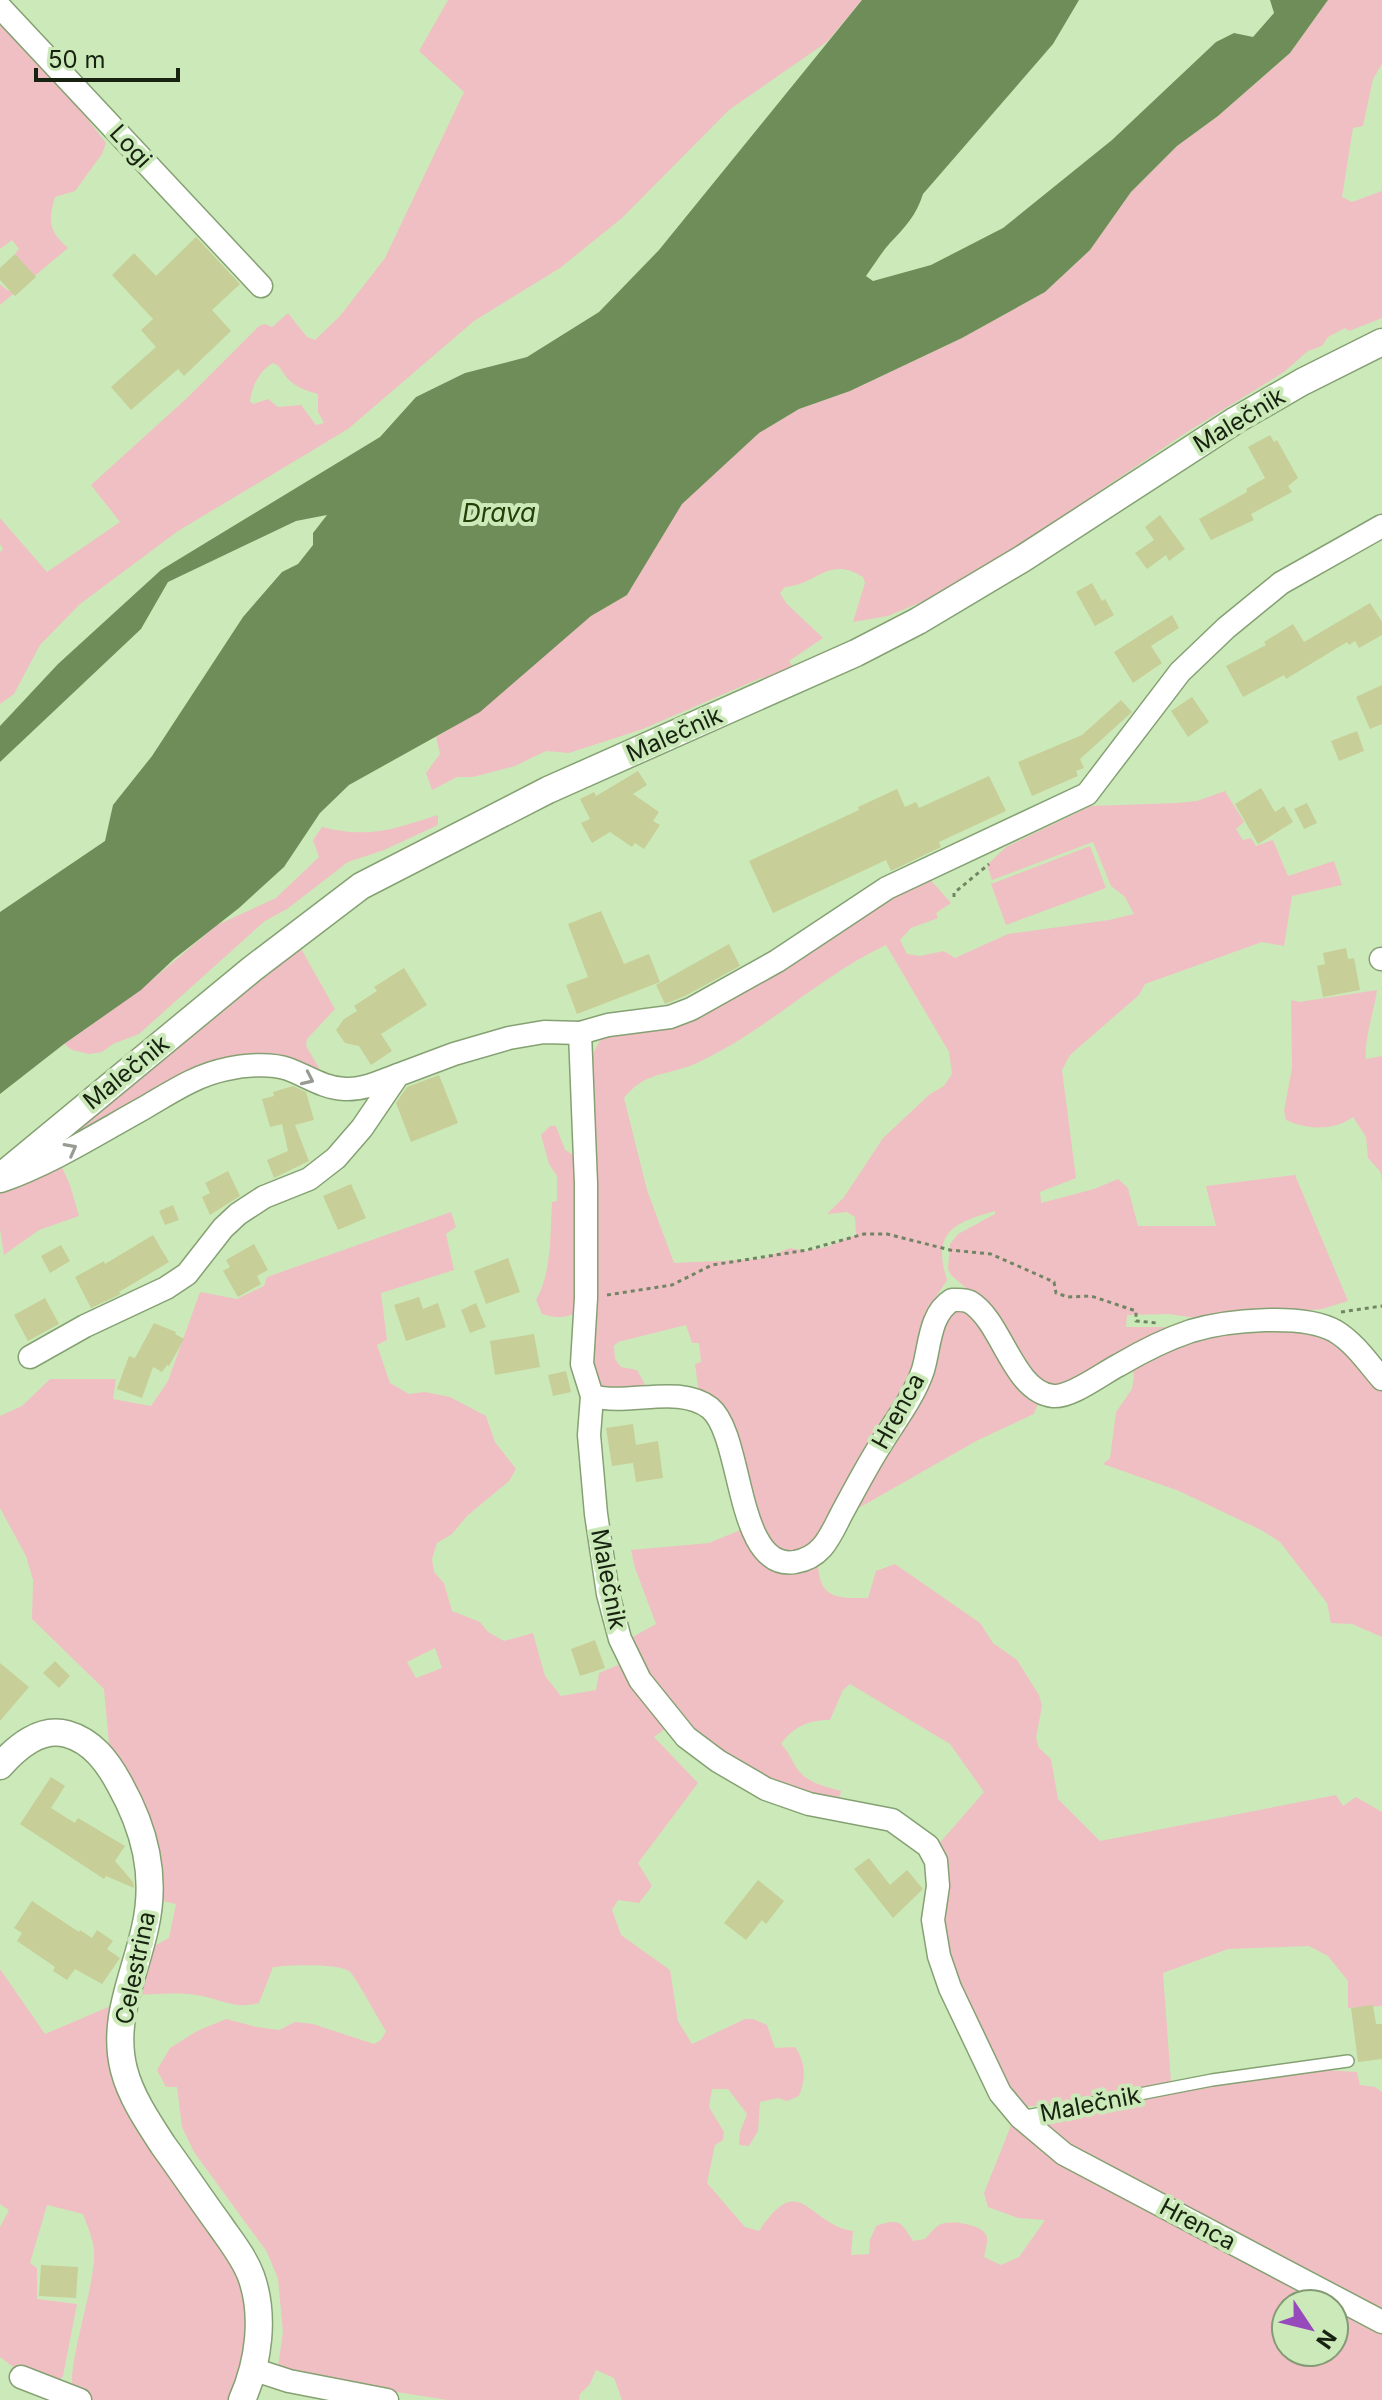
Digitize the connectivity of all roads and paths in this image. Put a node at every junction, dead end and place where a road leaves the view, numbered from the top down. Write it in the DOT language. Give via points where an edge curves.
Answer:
graph roads {
  1 [pos="0,7"];
  2 [pos="261,286"];
  3 [pos="1382,342"];
  4 [pos="1382,526"];
  5 [pos="994,839"];
  6 [pos="954,897"];
  7 [pos="580,1033"];
  8 [pos="398,1075"];
  9 [pos="0,1179"];
  10 [pos="586,1298"];
  11 [pos="1136,1321"];
  12 [pos="30,1357"];
  13 [pos="1382,1379"];
  14 [pos="592,1396"];
  15 [pos="0,1766"];
  16 [pos="1348,2061"];
  17 [pos="1020,2117"];
  18 [pos="1382,2322"];
  19 [pos="252,2369"];
  20 [pos="21,2377"];
  21 [pos="80,2400"];
  22 [pos="242,2400"];
  23 [pos="260,2400"];
  24 [pos="387,2400"];
  1 -- 2 [label="street, Logi"];
  3 -- 9 [label="street, Malečnik" via="1236,420 918,621 548,790 361,886 252,969"];
  4 -- 5 [label="street, Malečnik" via="1281,583 1226,628 1180,672 1087,794"];
  5 -- 6 [label="path" via="995,859"];
  5 -- 7 [label="street, Malečnik" via="887,888 777,961 691,1009"];
  7 -- 8 [label="street, Malečnik" via="509,1038"];
  7 -- 10 [label="street, Malečnik"];
  9 -- 8 [label="street, Malečnik, one-way" via="69,1151 196,1079 227,1069 285,1068 321,1085 346,1089"];
  8 -- 12 [label="street" via="336,1158 309,1179 238,1214 187,1274"];
  10 -- 11 [label="path" via="672,1285 712,1265 807,1250 864,1234 887,1234 991,1254 1054,1282 1056,1293 1091,1296 1136,1311"];
  10 -- 14 [label="street, Malečnik" via="582,1364"];
  13 -- 14 [label="street, Hrenca" via="1337,1332 1300,1319 1190,1331 1087,1384 1051,1396 1024,1378 978,1309 952,1300 939,1312 914,1392 827,1542 808,1559 789,1563 766,1551 749,1523 724,1427 708,1407 675,1396"];
  14 -- 17 [label="street, Malečnik" via="589,1435 608,1594 620,1639 640,1680 686,1737 766,1789 809,1804 892,1820 928,1846 936,1861 933,1920 943,1967 1000,2093"];
  15 -- 19 [label="street, Celestrina" via="25,1742 65,1733 91,1746 111,1769 136,1819 150,1863 150,1899 123,2011 124,2070 145,2118 250,2272 259,2313"];
  16 -- 17 [label="lane, Malečnik" via="1212,2080"];
  17 -- 18 [label="street, Hrenca" via="1064,2154"];
  19 -- 22 [label="street, Celestrina"];
  19 -- 23 [label="street, Celestrina"];
  19 -- 24 [label="street"];
  20 -- 21 [label="street"];
}
